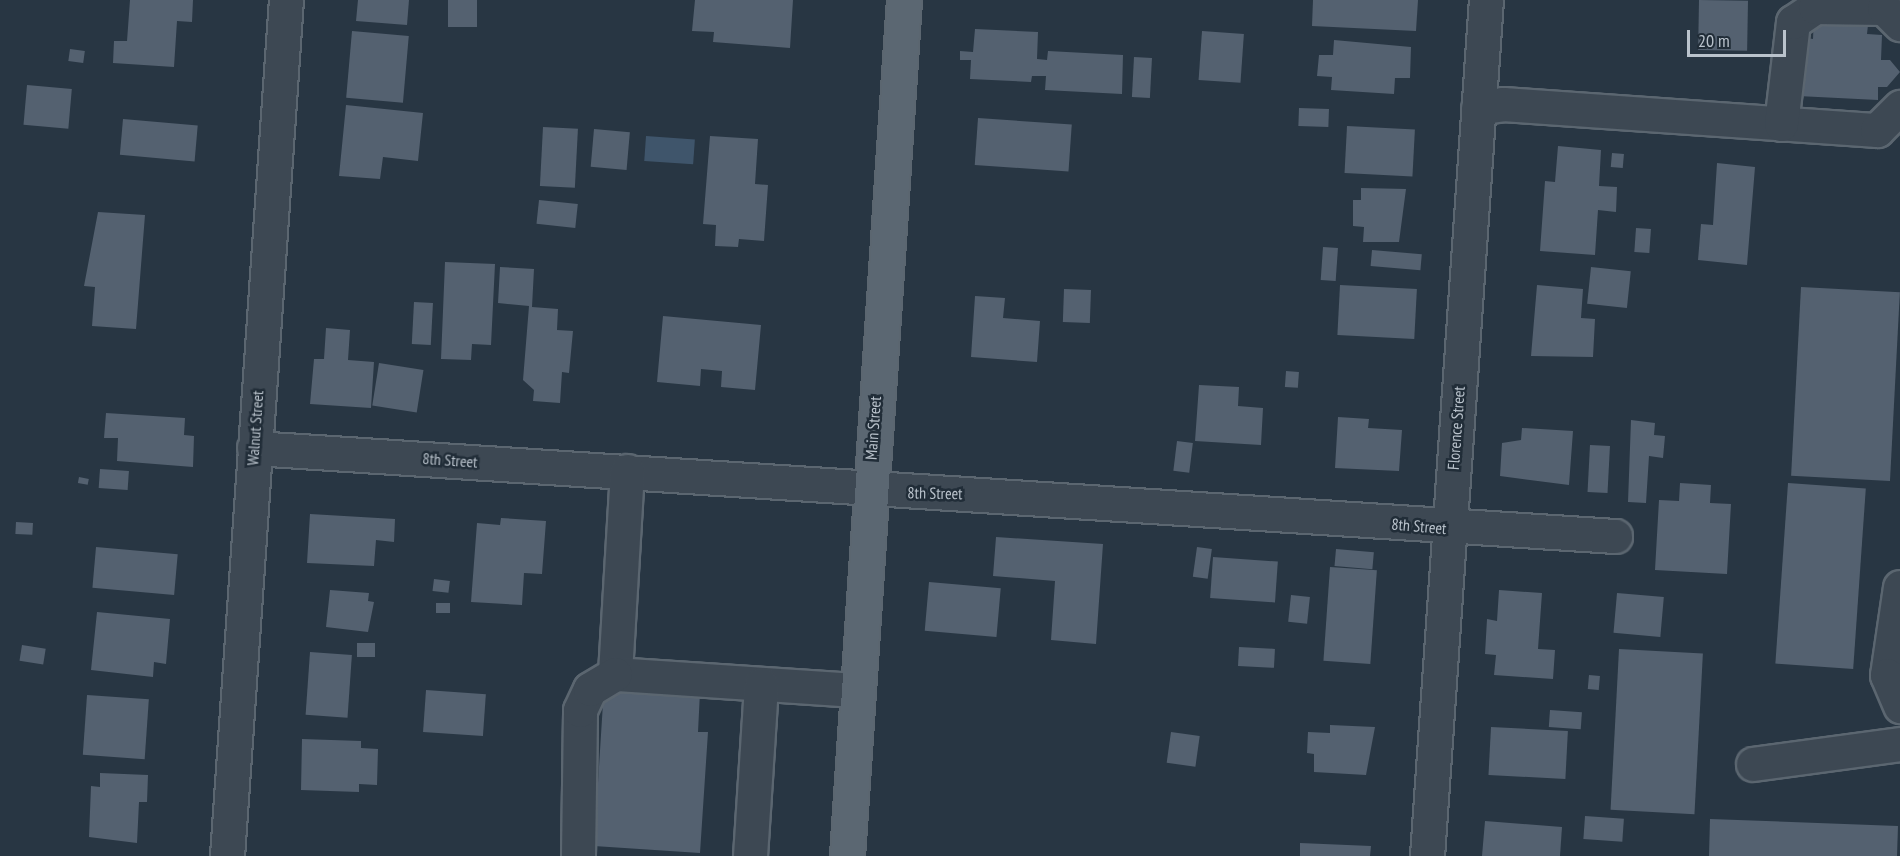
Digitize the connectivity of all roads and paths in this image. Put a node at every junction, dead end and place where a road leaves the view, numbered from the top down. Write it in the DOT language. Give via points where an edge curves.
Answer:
graph roads {
  1 [pos="286,0"];
  2 [pos="904,0"];
  3 [pos="1486,0"];
  4 [pos="1900,24"];
  5 [pos="1900,107"];
  6 [pos="1478,108"];
  7 [pos="1780,124"];
  8 [pos="254,448"];
  9 [pos="627,471"];
  10 [pos="869,492"];
  11 [pos="1449,529"];
  12 [pos="1615,536"];
  13 [pos="1900,588"];
  14 [pos="615,674"];
  15 [pos="761,684"];
  16 [pos="857,690"];
  17 [pos="1900,706"];
  18 [pos="1900,744"];
  19 [pos="1753,764"];
  20 [pos="227,856"];
  21 [pos="578,856"];
  22 [pos="750,856"];
  23 [pos="847,856"];
  24 [pos="1427,856"];
  1 -- 8 [label="street, Walnut Street"];
  2 -- 10 [label="main road, Main Street"];
  3 -- 6 [label="street, Florence Street"];
  4 -- 7 [label="street" via="1884,8 1815,7 1793,22"];
  5 -- 7 [label="street" via="1877,130"];
  6 -- 7 [label="street" via="1503,104"];
  6 -- 11 [label="street, Florence Street"];
  8 -- 9 [label="street, 8th Street"];
  8 -- 20 [label="street, Walnut Street"];
  9 -- 10 [label="street, 8th Street"];
  9 -- 14 [label="street"];
  10 -- 11 [label="street, 8th Street" via="975,494"];
  10 -- 16 [label="main road, Main Street"];
  11 -- 12 [label="street, 8th Street"];
  11 -- 24 [label="street, Florence Street"];
  13 -- 17 [label="street" via="1887,675"];
  14 -- 15 [label="street"];
  14 -- 21 [label="street" via="590,689 580,710"];
  15 -- 16 [label="street"];
  15 -- 22 [label="street"];
  16 -- 23 [label="main road, Main Street"];
  18 -- 19 [label="street"];
}
